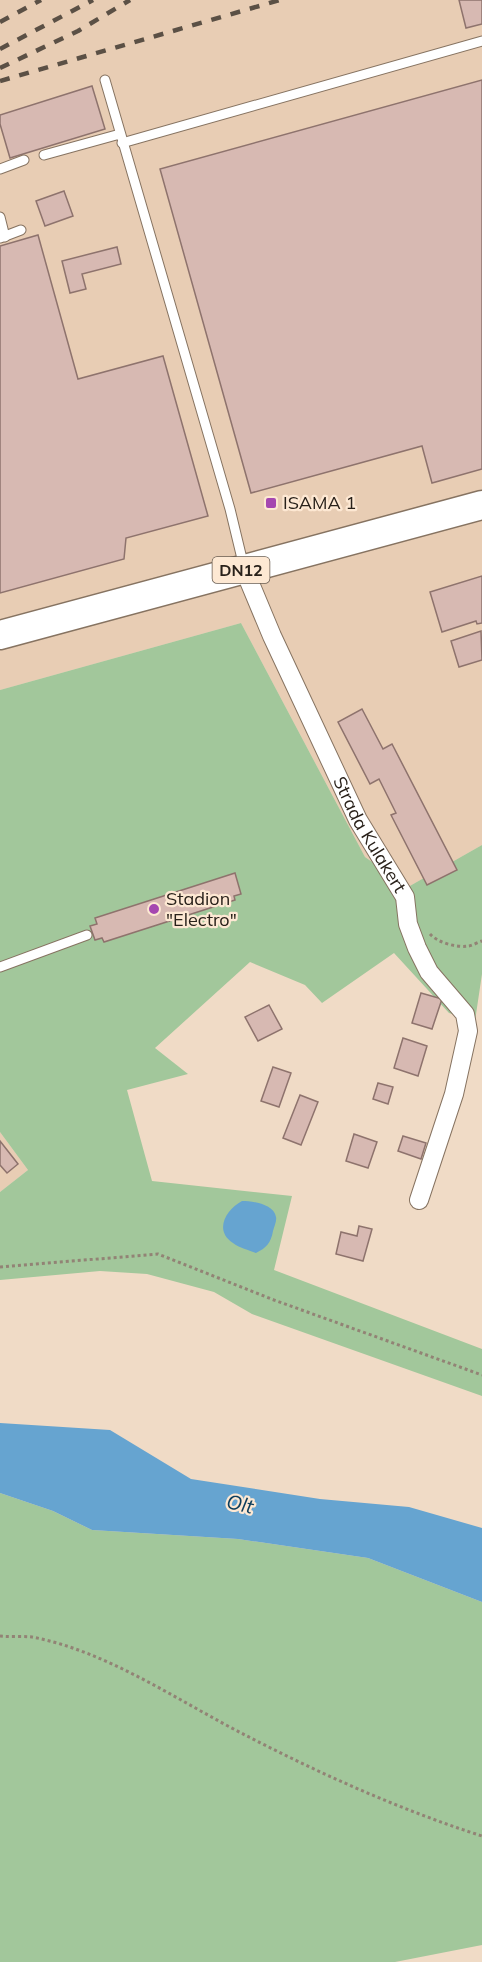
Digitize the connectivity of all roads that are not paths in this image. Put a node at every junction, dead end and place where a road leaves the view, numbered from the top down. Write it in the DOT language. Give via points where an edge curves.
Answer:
graph roads {
  1 [pos="482,41"];
  2 [pos="105,80"];
  3 [pos="121,138"];
  4 [pos="44,155"];
  5 [pos="24,160"];
  6 [pos="0,169"];
  7 [pos="0,218"];
  8 [pos="21,230"];
  9 [pos="2,238"];
  10 [pos="482,505"];
  11 [pos="244,569"];
  12 [pos="0,635"];
  13 [pos="87,935"];
  14 [pos="0,967"];
  15 [pos="419,1200"];
  1 -- 3 [label="lane"];
  2 -- 3 [label="lane"];
  3 -- 4 [label="lane"];
  3 -- 11 [label="lane" via="230,509"];
  5 -- 6 [label="lane"];
  7 -- 9 [label="lane"];
  8 -- 9 [label="lane"];
  10 -- 11 [label="main road, DN12"];
  11 -- 12 [label="main road, DN12"];
  11 -- 15 [label="street, Strada Kulakert" via="358,820 405,897 408,924 417,948 429,972 465,1014 468,1031 454,1094"];
  13 -- 14 [label="lane"];
}
